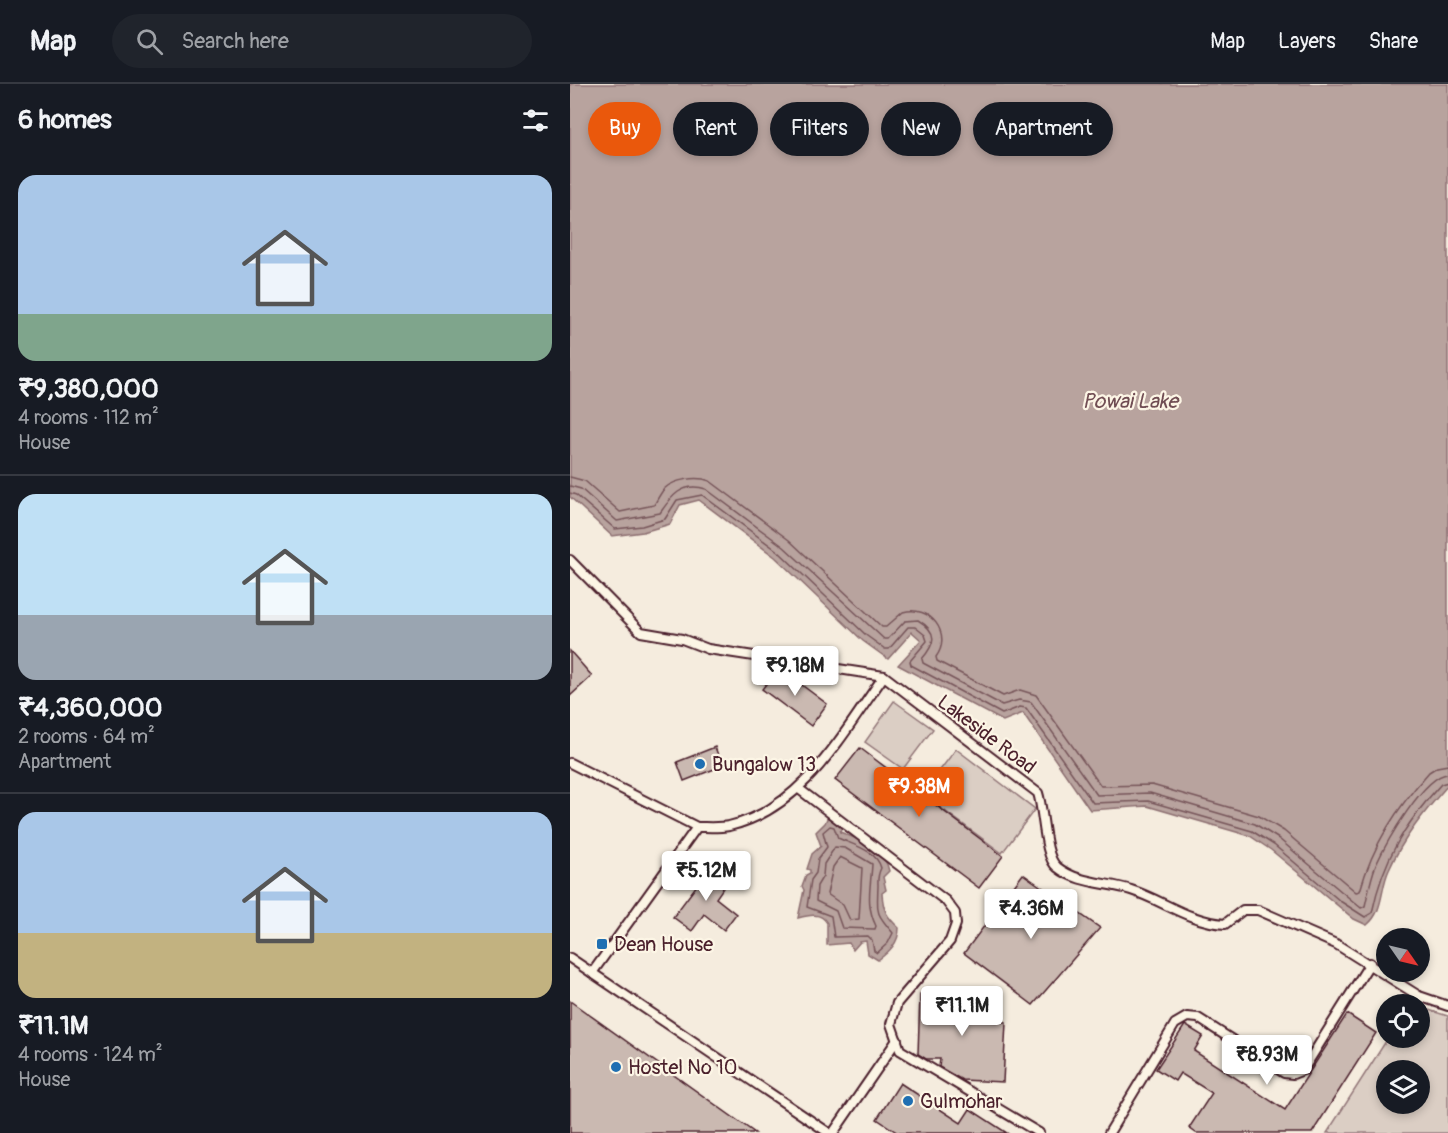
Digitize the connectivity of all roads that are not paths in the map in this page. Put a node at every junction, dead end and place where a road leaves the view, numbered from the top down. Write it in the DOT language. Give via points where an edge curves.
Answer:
graph roads {
  1 [pos="570,561"];
  2 [pos="884,676"];
  3 [pos="570,763"];
  4 [pos="799,789"];
  5 [pos="697,827"];
  6 [pos="570,958"];
  7 [pos="1370,963"];
  8 [pos="592,973"];
  9 [pos="1448,1006"];
  10 [pos="897,1040"];
  11 [pos="831,1133"];
  12 [pos="1039,1133"];
  13 [pos="1109,1133"];
  1 -- 2 [label="lane, Lakeside Road" via="641,633 682,639 708,649"];
  2 -- 4 [label="lane"];
  2 -- 7 [label="lane, Lakeside Road" via="1038,793 1044,812 1046,847 1056,867 1095,884 1130,890 1203,922 1225,924 1243,910 1258,910"];
  3 -- 5 [label="lane"];
  4 -- 5 [label="lane" via="762,813 729,826"];
  4 -- 10 [label="lane" via="946,901 955,913 950,941 897,1003 891,1024"];
  5 -- 8 [label="lane"];
  6 -- 8 [label="lane"];
  7 -- 9 [label="lane, Lakeside Road" via="1419,996"];
  7 -- 13 [label="lane" via="1303,1070 1293,1074 1284,1073 1198,1018 1187,1017 1175,1024"];
  8 -- 11 [label="lane"];
  10 -- 11 [label="lane"];
  10 -- 12 [label="lane" via="900,1050"];
}
